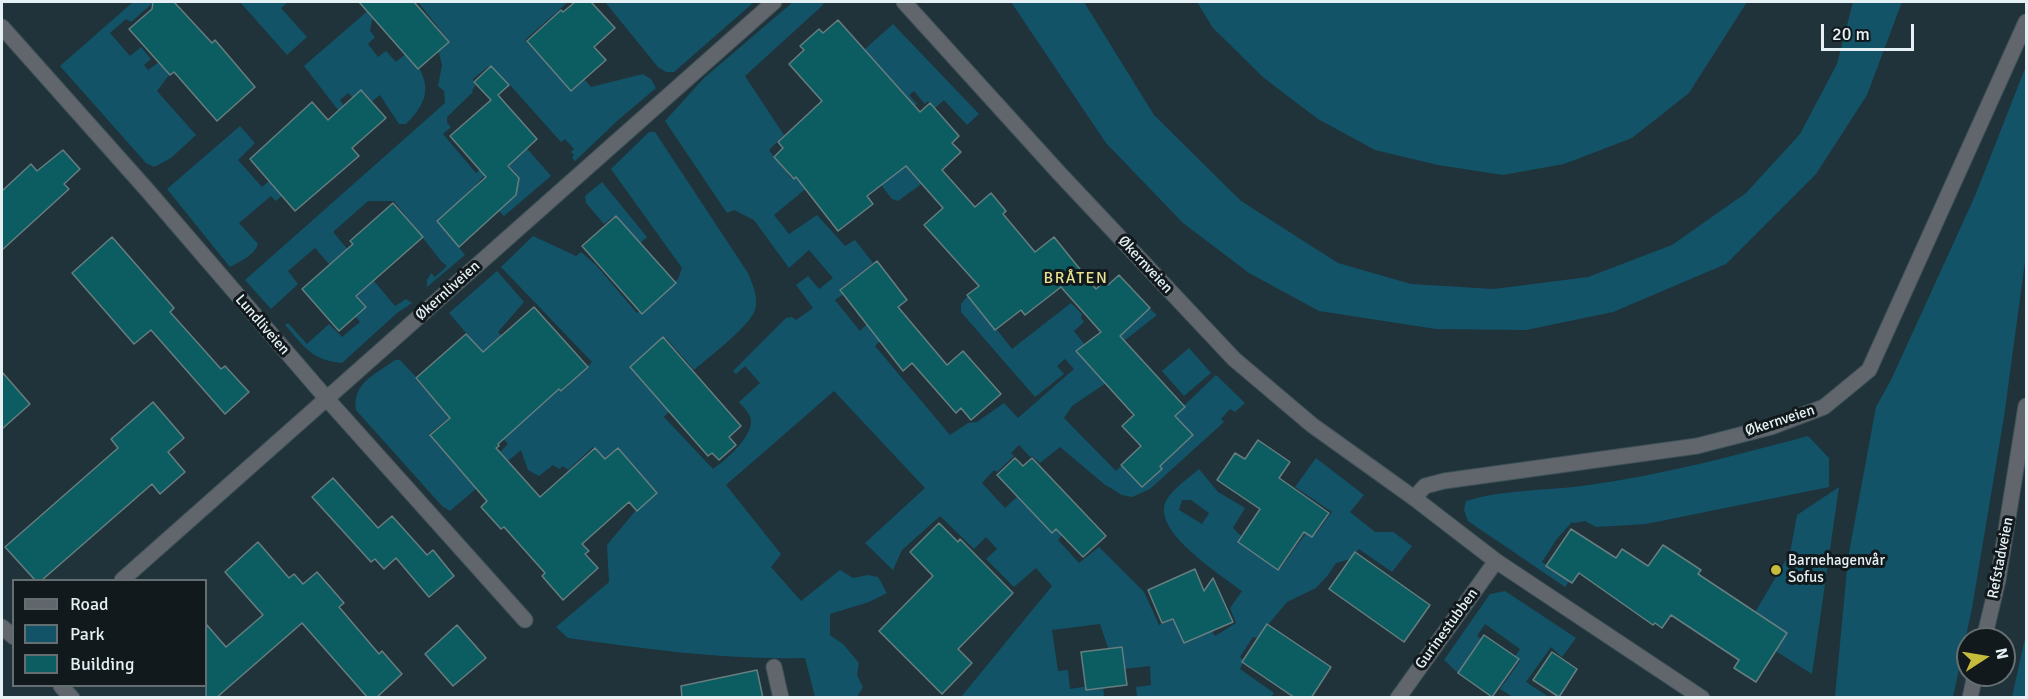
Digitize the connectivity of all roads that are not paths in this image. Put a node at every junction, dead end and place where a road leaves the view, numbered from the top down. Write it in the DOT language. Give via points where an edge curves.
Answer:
graph roads {
  1 [pos="774,2"];
  2 [pos="904,2"];
  3 [pos="2026,22"];
  4 [pos="2,27"];
  5 [pos="327,399"];
  6 [pos="2026,410"];
  7 [pos="1413,498"];
  8 [pos="1496,561"];
  9 [pos="123,579"];
  10 [pos="525,620"];
  11 [pos="1987,627"];
  12 [pos="774,667"];
  13 [pos="781,698"];
  14 [pos="1398,698"];
  15 [pos="1702,698"];
  1 -- 5 [label="street, Økernliveien"];
  2 -- 7 [label="street, Økernveien" via="1234,360 1312,425"];
  3 -- 7 [label="street, Økernveien" via="1869,370 1824,407 1770,427 1697,446 1444,481 1425,486"];
  4 -- 5 [label="street, Lundliveien"];
  5 -- 9 [label="street, Økernliveien"];
  5 -- 10 [label="street, Lundliveien"];
  6 -- 11 [label="street, Refstadveien"];
  7 -- 8 [label="street, Økernveien"];
  8 -- 14 [label="street, Gurinestubben"];
  8 -- 15 [label="street, Økernveien"];
  12 -- 13 [label="street"];
}
